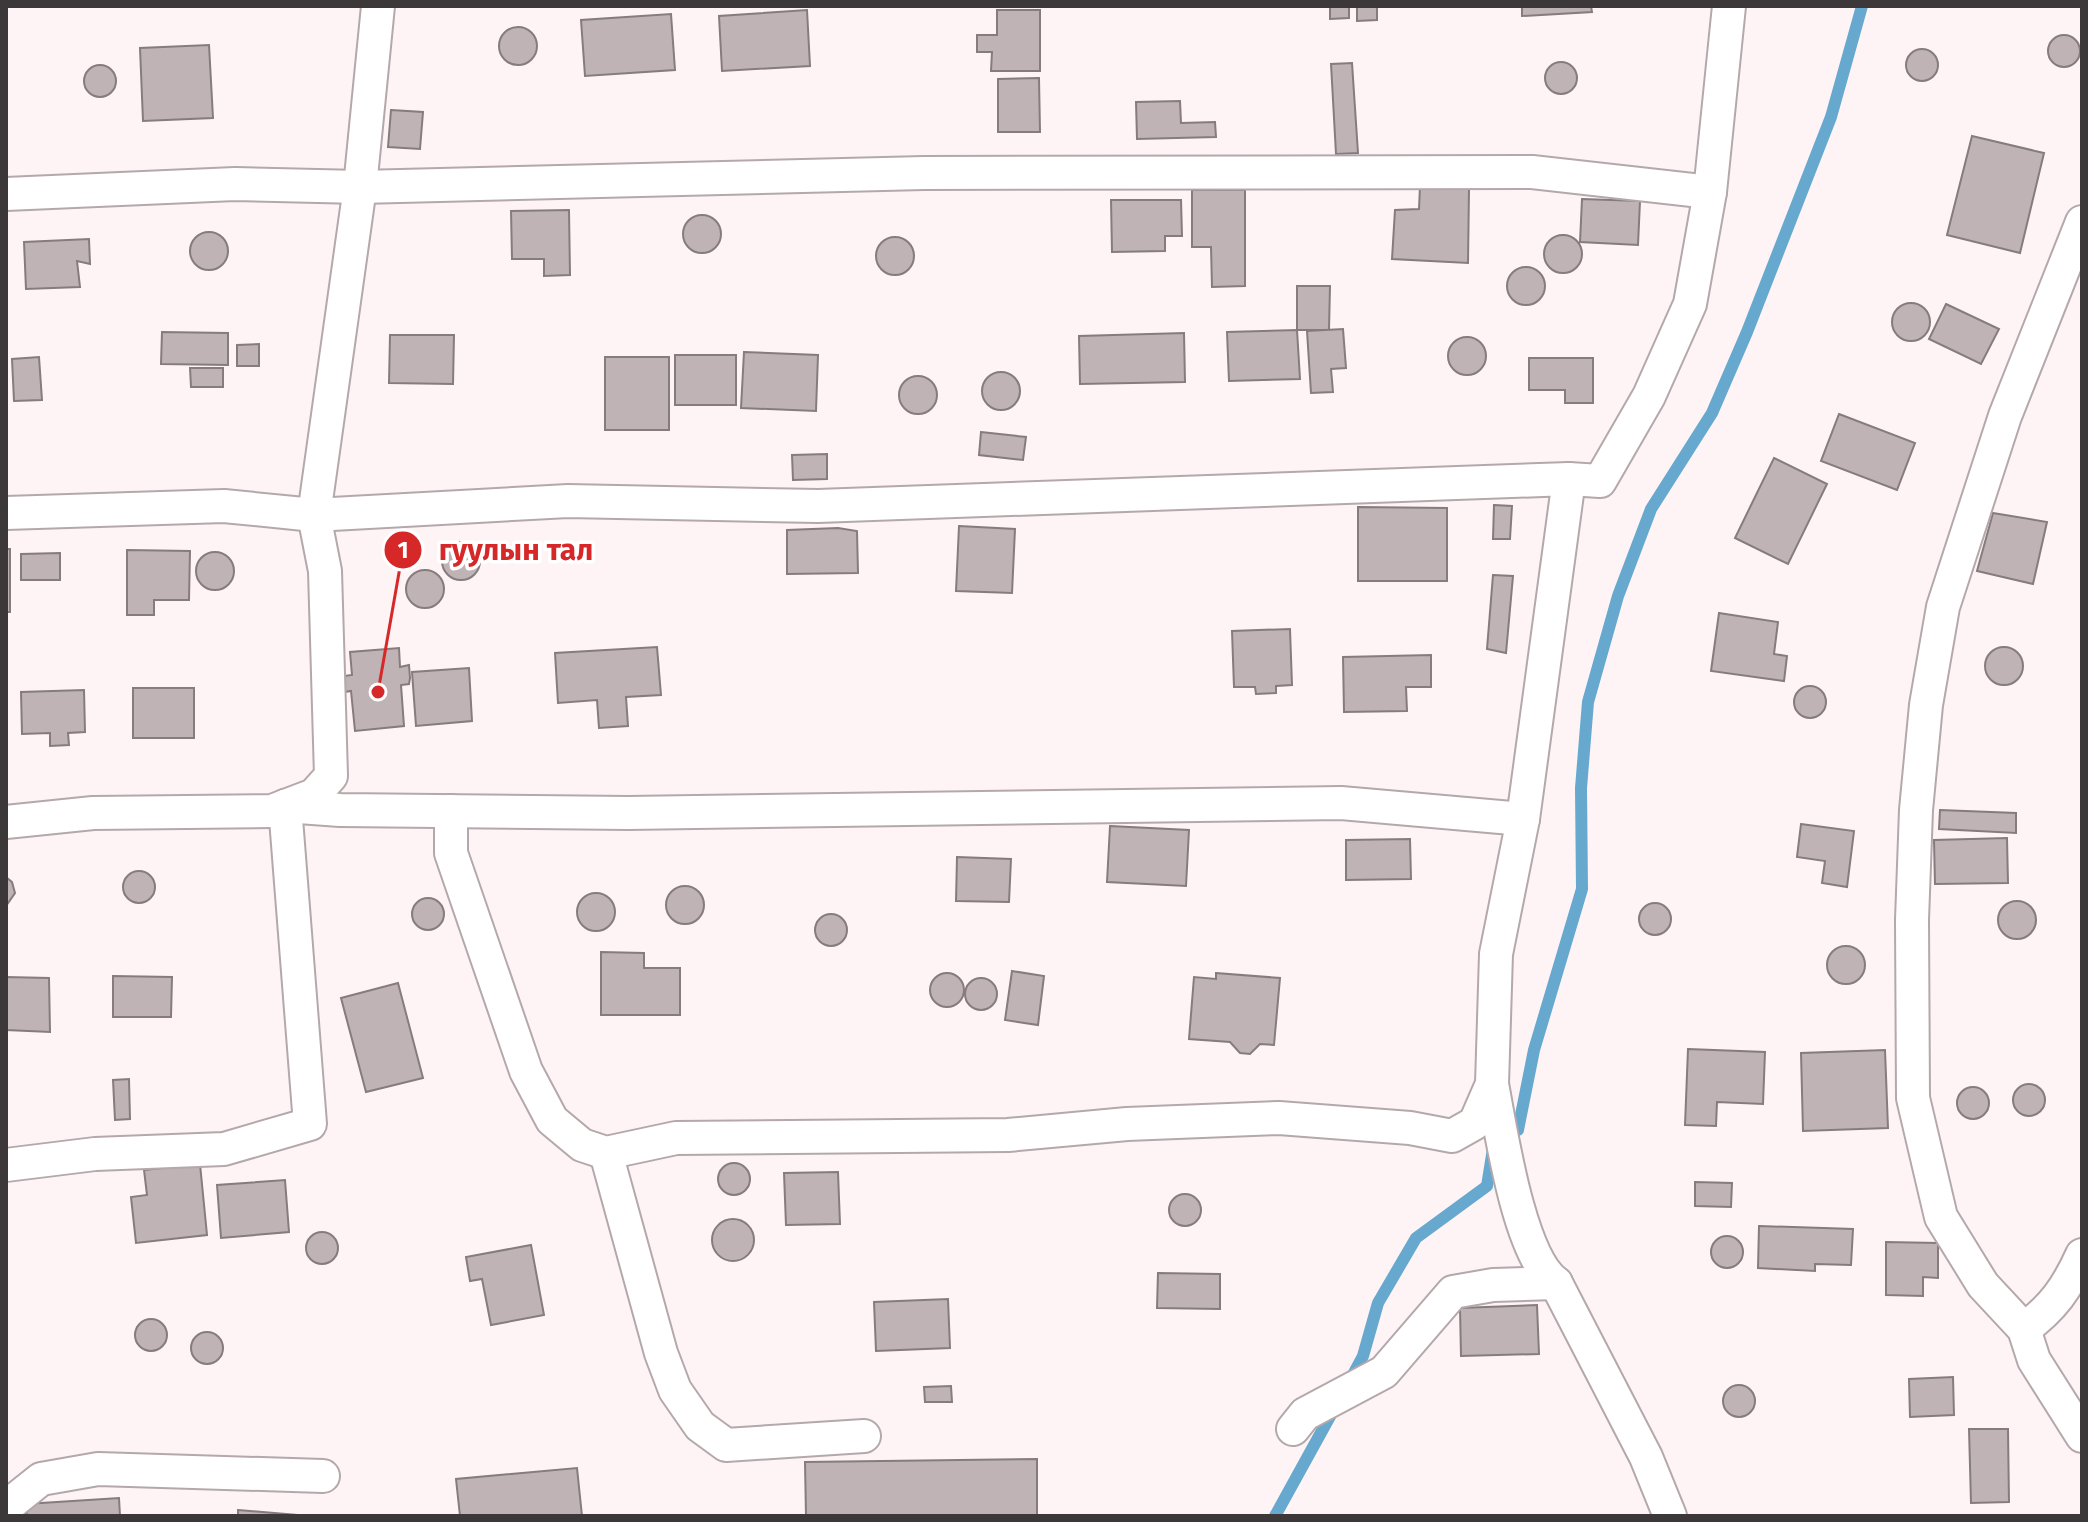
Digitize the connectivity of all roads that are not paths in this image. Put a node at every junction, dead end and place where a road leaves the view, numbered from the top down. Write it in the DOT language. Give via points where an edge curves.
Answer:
graph roads {
  1 [pos="378,6"];
  2 [pos="1729,6"];
  3 [pos="360,187"];
  4 [pos="1710,192"];
  5 [pos="6,194"];
  6 [pos="2082,222"];
  7 [pos="1569,479"];
  8 [pos="6,513"];
  9 [pos="314,515"];
  10 [pos="285,806"];
  11 [pos="451,811"];
  12 [pos="1523,819"];
  13 [pos="6,822"];
  14 [pos="1492,1084"];
  15 [pos="606,1153"];
  16 [pos="6,1165"];
  17 [pos="2082,1255"];
  18 [pos="1556,1283"];
  19 [pos="2024,1329"];
  20 [pos="1293,1429"];
  21 [pos="864,1436"];
  22 [pos="2082,1436"];
  23 [pos="323,1476"];
  24 [pos="6,1507"];
  25 [pos="1670,1516"];
  1 -- 3 [label="street"];
  2 -- 4 [label="street"];
  3 -- 4 [label="street" via="924,173 1532,172"];
  3 -- 5 [label="street" via="235,184"];
  3 -- 9 [label="street"];
  4 -- 7 [label="street" via="1690,304 1649,396 1600,481"];
  6 -- 19 [label="street" via="2005,416 1943,607 1916,810 1913,1098 1927,1168 1941,1217 1983,1285"];
  7 -- 9 [label="street" via="818,506 568,501"];
  7 -- 12 [label="street"];
  8 -- 9 [label="street" via="224,506"];
  9 -- 10 [label="street" via="325,571 331,776 314,795"];
  10 -- 11 [label="street"];
  10 -- 13 [label="street" via="272,811 93,813"];
  10 -- 16 [label="street" via="310,1124 224,1149 95,1154"];
  11 -- 12 [label="street" via="1341,803"];
  11 -- 15 [label="street" via="451,853 526,1071 552,1120 582,1145"];
  12 -- 14 [label="street" via="1496,954"];
  14 -- 15 [label="street" via="1475,1123 1452,1136 1279,1118 1008,1135 676,1138"];
  14 -- 18 [label="street" via="1510,1179 1542,1273"];
  15 -- 21 [label="street" via="661,1353 675,1390 700,1426 726,1445"];
  17 -- 19 [label="street" via="2053,1308"];
  18 -- 20 [label="street" via="1453,1292 1384,1372 1305,1414"];
  18 -- 25 [label="street" via="1646,1457"];
  19 -- 22 [label="street" via="2034,1360"];
  23 -- 24 [label="street" via="98,1469 41,1479"];
}
